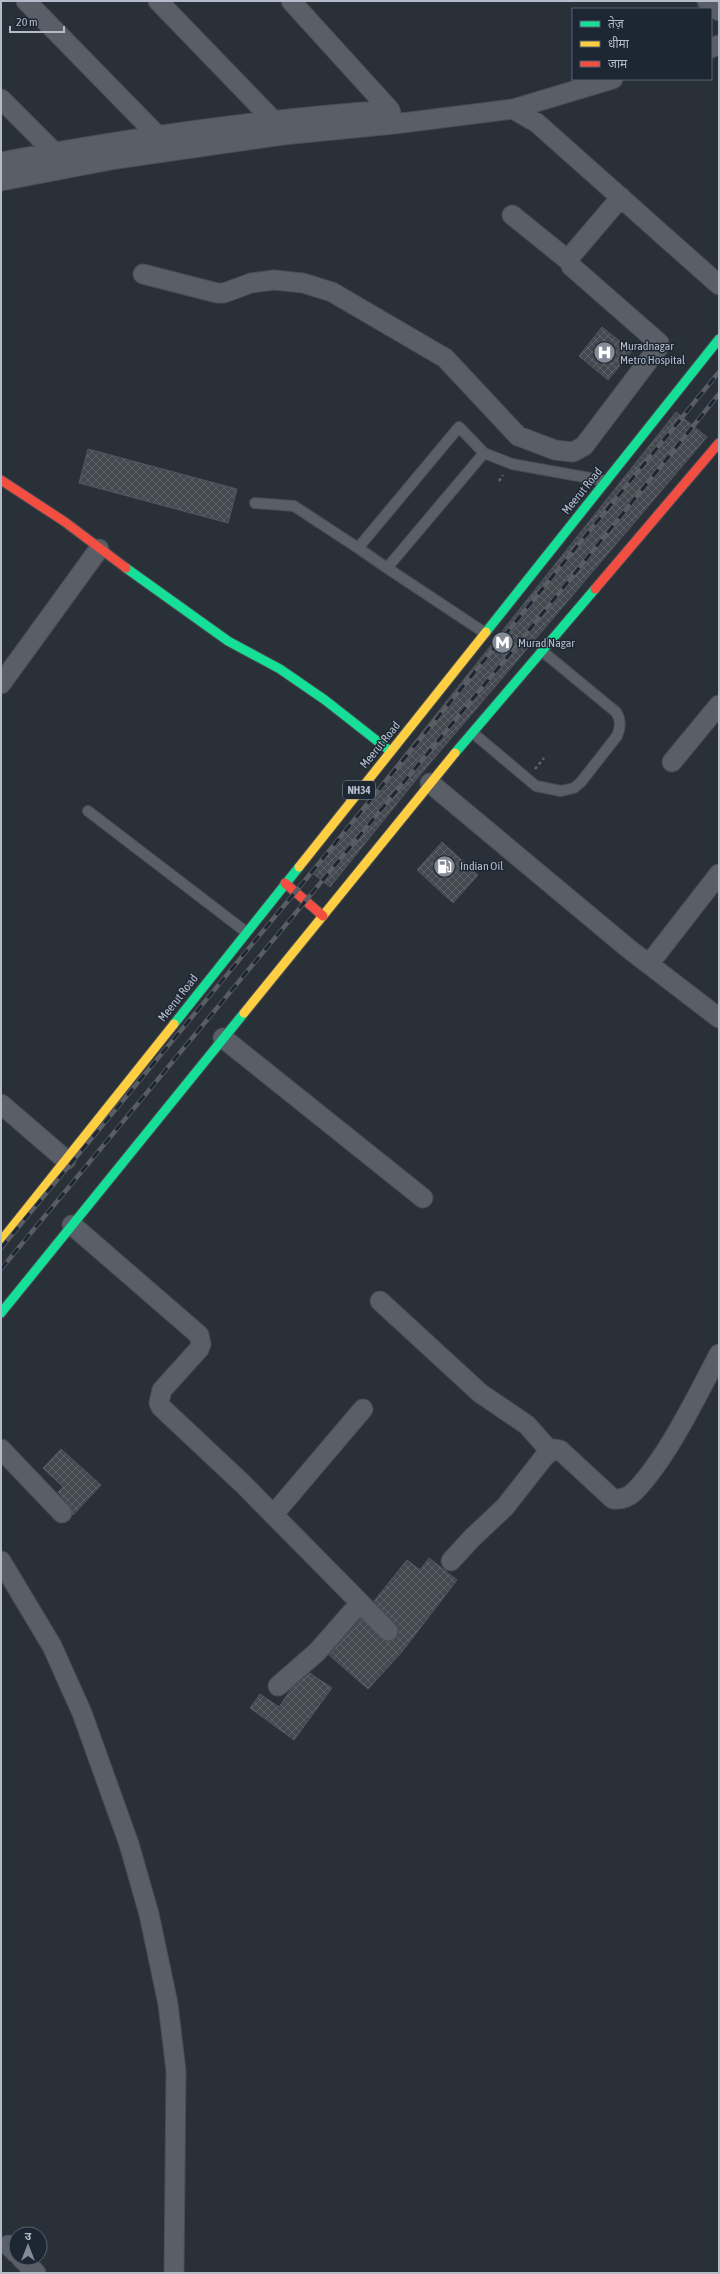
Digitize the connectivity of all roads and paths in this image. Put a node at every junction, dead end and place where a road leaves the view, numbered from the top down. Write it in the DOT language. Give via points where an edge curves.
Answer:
graph roads {
  1 [pos="26,1"];
  2 [pos="158,1"];
  3 [pos="291,1"];
  4 [pos="610,80"];
  5 [pos="1,100"];
  6 [pos="512,109"];
  7 [pos="392,117"];
  8 [pos="272,119"];
  9 [pos="157,135"];
  10 [pos="54,152"];
  11 [pos="1,162"];
  12 [pos="1,181"];
  13 [pos="621,197"];
  14 [pos="512,215"];
  15 [pos="569,261"];
  16 [pos="142,274"];
  17 [pos="719,285"];
  18 [pos="719,339"];
  19 [pos="719,443"];
  20 [pos="484,453"];
  21 [pos="1,480"];
  22 [pos="606,481"];
  23 [pos="255,503"];
  24 [pos="358,548"];
  25 [pos="99,549"];
  26 [pos="387,568"];
  27 [pos="484,632"];
  28 [pos="542,651"];
  29 [pos="1,684"];
  30 [pos="719,705"];
  31 [pos="473,733"];
  32 [pos="390,751"];
  33 [pos="672,762"];
  34 [pos="430,783"];
  35 [pos="88,811"];
  36 [pos="719,874"];
  37 [pos="285,883"];
  38 [pos="323,916"];
  39 [pos="246,932"];
  40 [pos="649,964"];
  41 [pos="719,1018"];
  42 [pos="223,1038"];
  43 [pos="1,1104"];
  44 [pos="66,1160"];
  45 [pos="423,1198"];
  46 [pos="72,1225"];
  47 [pos="1,1241"];
  48 [pos="380,1301"];
  49 [pos="1,1313"];
  50 [pos="719,1354"];
  51 [pos="363,1409"];
  52 [pos="1,1449"];
  53 [pos="550,1451"];
  54 [pos="62,1513"];
  55 [pos="273,1515"];
  56 [pos="1,1561"];
  57 [pos="451,1561"];
  58 [pos="360,1603"];
  59 [pos="388,1631"];
  60 [pos="278,1686"];
  61 [pos="174,2273"];
  1 -- 9 [label="street"];
  2 -- 8 [label="street"];
  3 -- 7 [label="street"];
  4 -- 6 [label="street"];
  5 -- 10 [label="street"];
  6 -- 7 [label="street"];
  6 -- 13 [label="street" via="537,123"];
  7 -- 8 [label="street"];
  7 -- 12 [label="street" via="116,159"];
  8 -- 9 [label="street"];
  9 -- 10 [label="street"];
  10 -- 11 [label="street"];
  13 -- 15 [label="street"];
  13 -- 17 [label="street"];
  14 -- 15 [label="street"];
  15 -- 16 [label="street" via="571,266 660,343 584,446 573,452 555,450 518,436 445,358 332,292 303,282 274,280 251,282 224,293 217,293"];
  18 -- 22 [label="main road, Meerut Road / NH34"];
  19 -- 28 [label="main road"];
  20 -- 22 [label="lane" via="512,464"];
  20 -- 24 [label="lane" via="459,427"];
  20 -- 26 [label="lane"];
  21 -- 25 [label="main road" via="65,522"];
  22 -- 27 [label="main road, Meerut Road / NH34"];
  23 -- 24 [label="lane" via="294,506"];
  24 -- 26 [label="lane"];
  25 -- 29 [label="street"];
  25 -- 32 [label="main road" via="228,641 280,669 325,700"];
  26 -- 27 [label="lane"];
  27 -- 32 [label="main road, Meerut Road / NH34"];
  28 -- 31 [label="main road"];
  28 -- 31 [label="lane" via="616,712 620,719 617,736 581,782 574,788 561,791 536,786"];
  30 -- 33 [label="street"];
  31 -- 34 [label="main road"];
  32 -- 37 [label="main road, Meerut Road / NH34"];
  34 -- 38 [label="main road"];
  34 -- 40 [label="street"];
  35 -- 39 [label="lane"];
  36 -- 40 [label="street"];
  37 -- 38 [label="main road"];
  37 -- 39 [label="main road, Meerut Road / NH34"];
  38 -- 42 [label="main road"];
  39 -- 44 [label="main road, Meerut Road / NH34"];
  40 -- 41 [label="street"];
  42 -- 45 [label="street"];
  42 -- 46 [label="main road"];
  43 -- 44 [label="street"];
  44 -- 47 [label="main road, Meerut Road / NH34"];
  46 -- 49 [label="main road"];
  46 -- 55 [label="street" via="199,1335 202,1344 162,1390 159,1403 166,1413"];
  48 -- 53 [label="street" via="480,1393 527,1425"];
  50 -- 53 [label="street" via="660,1458 628,1497 614,1499 560,1450"];
  51 -- 55 [label="street"];
  52 -- 54 [label="street"];
  53 -- 57 [label="street" via="505,1506"];
  55 -- 58 [label="street"];
  56 -- 61 [label="street" via="52,1646 80,1707 126,1837 150,1921 168,2004 176,2071"];
  58 -- 59 [label="street"];
  58 -- 60 [label="street" via="317,1652"];
}
